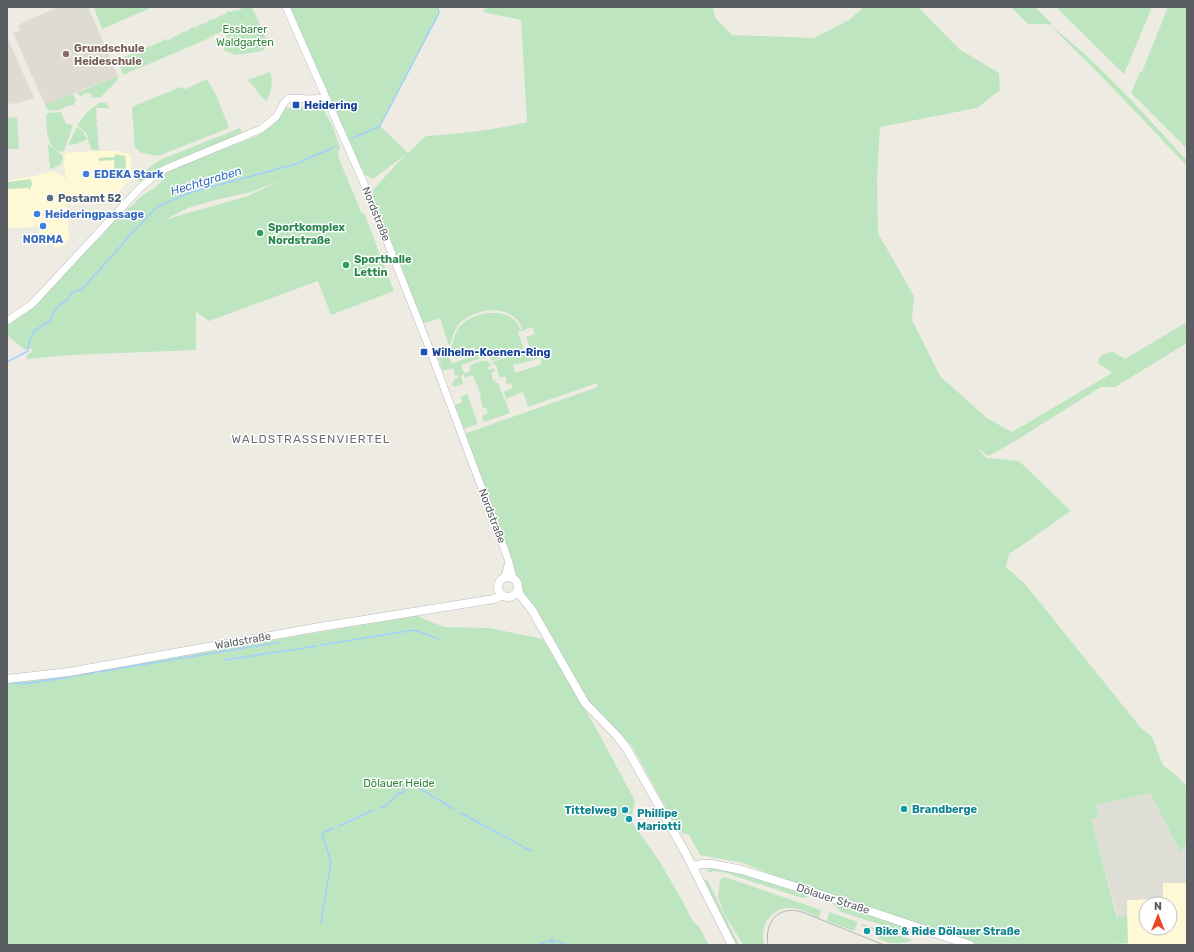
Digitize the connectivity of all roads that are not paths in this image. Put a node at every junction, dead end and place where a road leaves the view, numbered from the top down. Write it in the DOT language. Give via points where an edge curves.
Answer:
graph roads {
  1 [pos="286,7"];
  2 [pos="326,98"];
  3 [pos="7,321"];
  4 [pos="509,577"];
  5 [pos="501,593"];
  6 [pos="515,593"];
  7 [pos="7,679"];
  8 [pos="693,866"];
  9 [pos="732,945"];
  10 [pos="970,945"];
  1 -- 2 [label="street, Nordstraße"];
  2 -- 3 [label="street" via="289,98 276,117 261,129 159,172 139,189 32,304"];
  2 -- 4 [label="street, Nordstraße" via="366,188 428,345 508,559"];
  4 -- 5 [label="main road" via="500,581"];
  4 -- 6 [label="main road, Nordstraße" via="518,583"];
  5 -- 6 [label="main road" via="510,597"];
  5 -- 7 [label="main road, Waldstraße" via="479,601 69,672"];
  6 -- 8 [label="main road, Nordstraße" via="532,610 585,704 627,749"];
  8 -- 9 [label="main road, Nordstraße"];
  8 -- 10 [label="main road, Dölauer Straße" via="712,864 742,870"];
}
